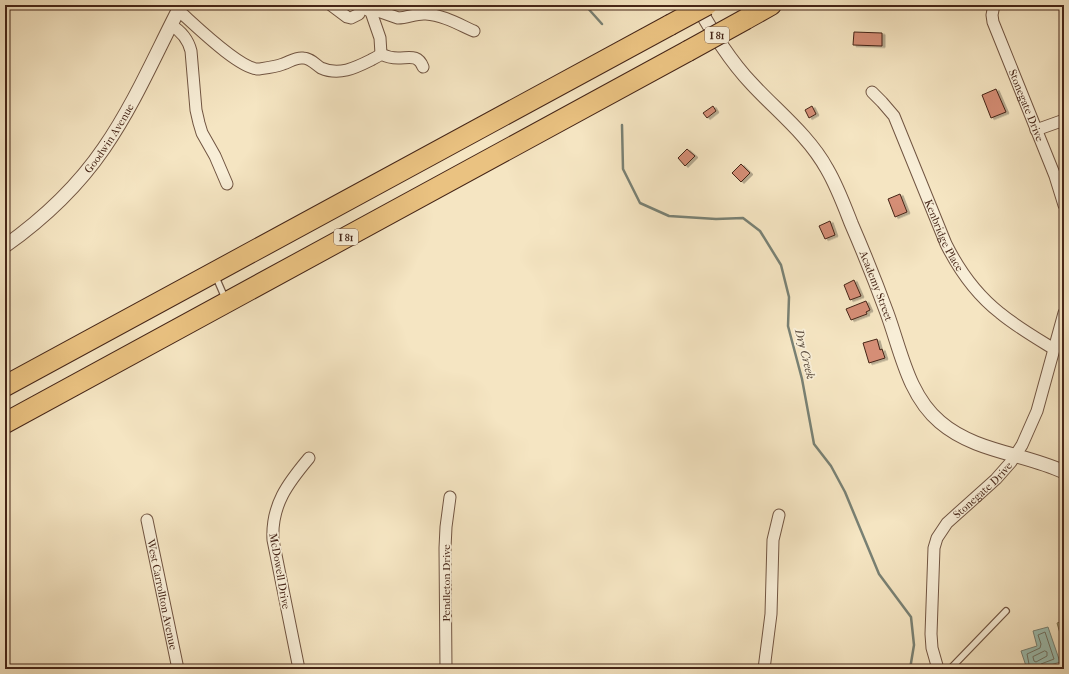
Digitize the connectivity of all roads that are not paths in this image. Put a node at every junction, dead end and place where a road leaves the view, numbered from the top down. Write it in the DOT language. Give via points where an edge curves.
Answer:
graph roads {
  1 [pos="331,5"];
  2 [pos="697,5"];
  3 [pos="707,5"];
  4 [pos="771,5"];
  5 [pos="994,5"];
  6 [pos="361,6"];
  7 [pos="179,7"];
  8 [pos="170,25"];
  9 [pos="474,31"];
  10 [pos="381,54"];
  11 [pos="423,67"];
  12 [pos="872,92"];
  13 [pos="1064,120"];
  14 [pos="1036,130"];
  15 [pos="227,184"];
  16 [pos="1064,205"];
  17 [pos="5,246"];
  18 [pos="214,273"];
  19 [pos="227,302"];
  20 [pos="1064,313"];
  21 [pos="1054,350"];
  22 [pos="5,386"];
  23 [pos="5,423"];
  24 [pos="1015,456"];
  25 [pos="309,458"];
  26 [pos="1064,472"];
  27 [pos="450,497"];
  28 [pos="779,515"];
  29 [pos="147,520"];
  30 [pos="1006,611"];
  31 [pos="178,669"];
  32 [pos="299,669"];
  33 [pos="446,669"];
  34 [pos="764,669"];
  35 [pos="938,669"];
  36 [pos="950,669"];
  1 -- 6 [label="street" via="351,18 358,14"];
  2 -- 24 [label="street, Academy Street" via="722,48 817,153 827,168 865,255 920,400 949,429 985,447"];
  3 -- 18 [label="highway, bridge"];
  4 -- 19 [label="highway, I 81, bridge"];
  5 -- 14 [label="street, Stonegate Drive" via="993,22"];
  6 -- 9 [label="street" via="398,18 435,15"];
  6 -- 10 [label="street" via="372,12 380,38"];
  7 -- 8 [label="street, Goodwin Avenue"];
  7 -- 10 [label="street" via="228,54 252,68 279,66 297,58 304,58 329,71 338,72 362,66"];
  8 -- 15 [label="street" via="185,36 189,44 198,123"];
  8 -- 17 [label="street, Goodwin Avenue" via="135,97 100,154 70,190"];
  10 -- 11 [label="street" via="397,58 416,57"];
  12 -- 21 [label="street, Kenbridge Place" via="894,116 946,244 965,276 999,313"];
  13 -- 14 [label="street"];
  14 -- 16 [label="street, Stonegate Drive"];
  18 -- 19 [label="lane"];
  18 -- 22 [label="highway"];
  19 -- 23 [label="highway, I 81"];
  20 -- 21 [label="street, Stonegate Drive"];
  21 -- 24 [label="street, Stonegate Drive" via="1037,411"];
  24 -- 26 [label="street, Academy Street"];
  24 -- 35 [label="street, Stonegate Drive" via="996,479 947,523 937,538 934,548 931,634"];
  25 -- 32 [label="street, McDowell Drive" via="287,486 277,504 272,528"];
  27 -- 33 [label="street, Pendleton Drive" via="445,548"];
  28 -- 34 [label="street" via="774,540 773,588"];
  29 -- 31 [label="street, West Carrollton Avenue"];
  30 -- 36 [label="lane"];
}
